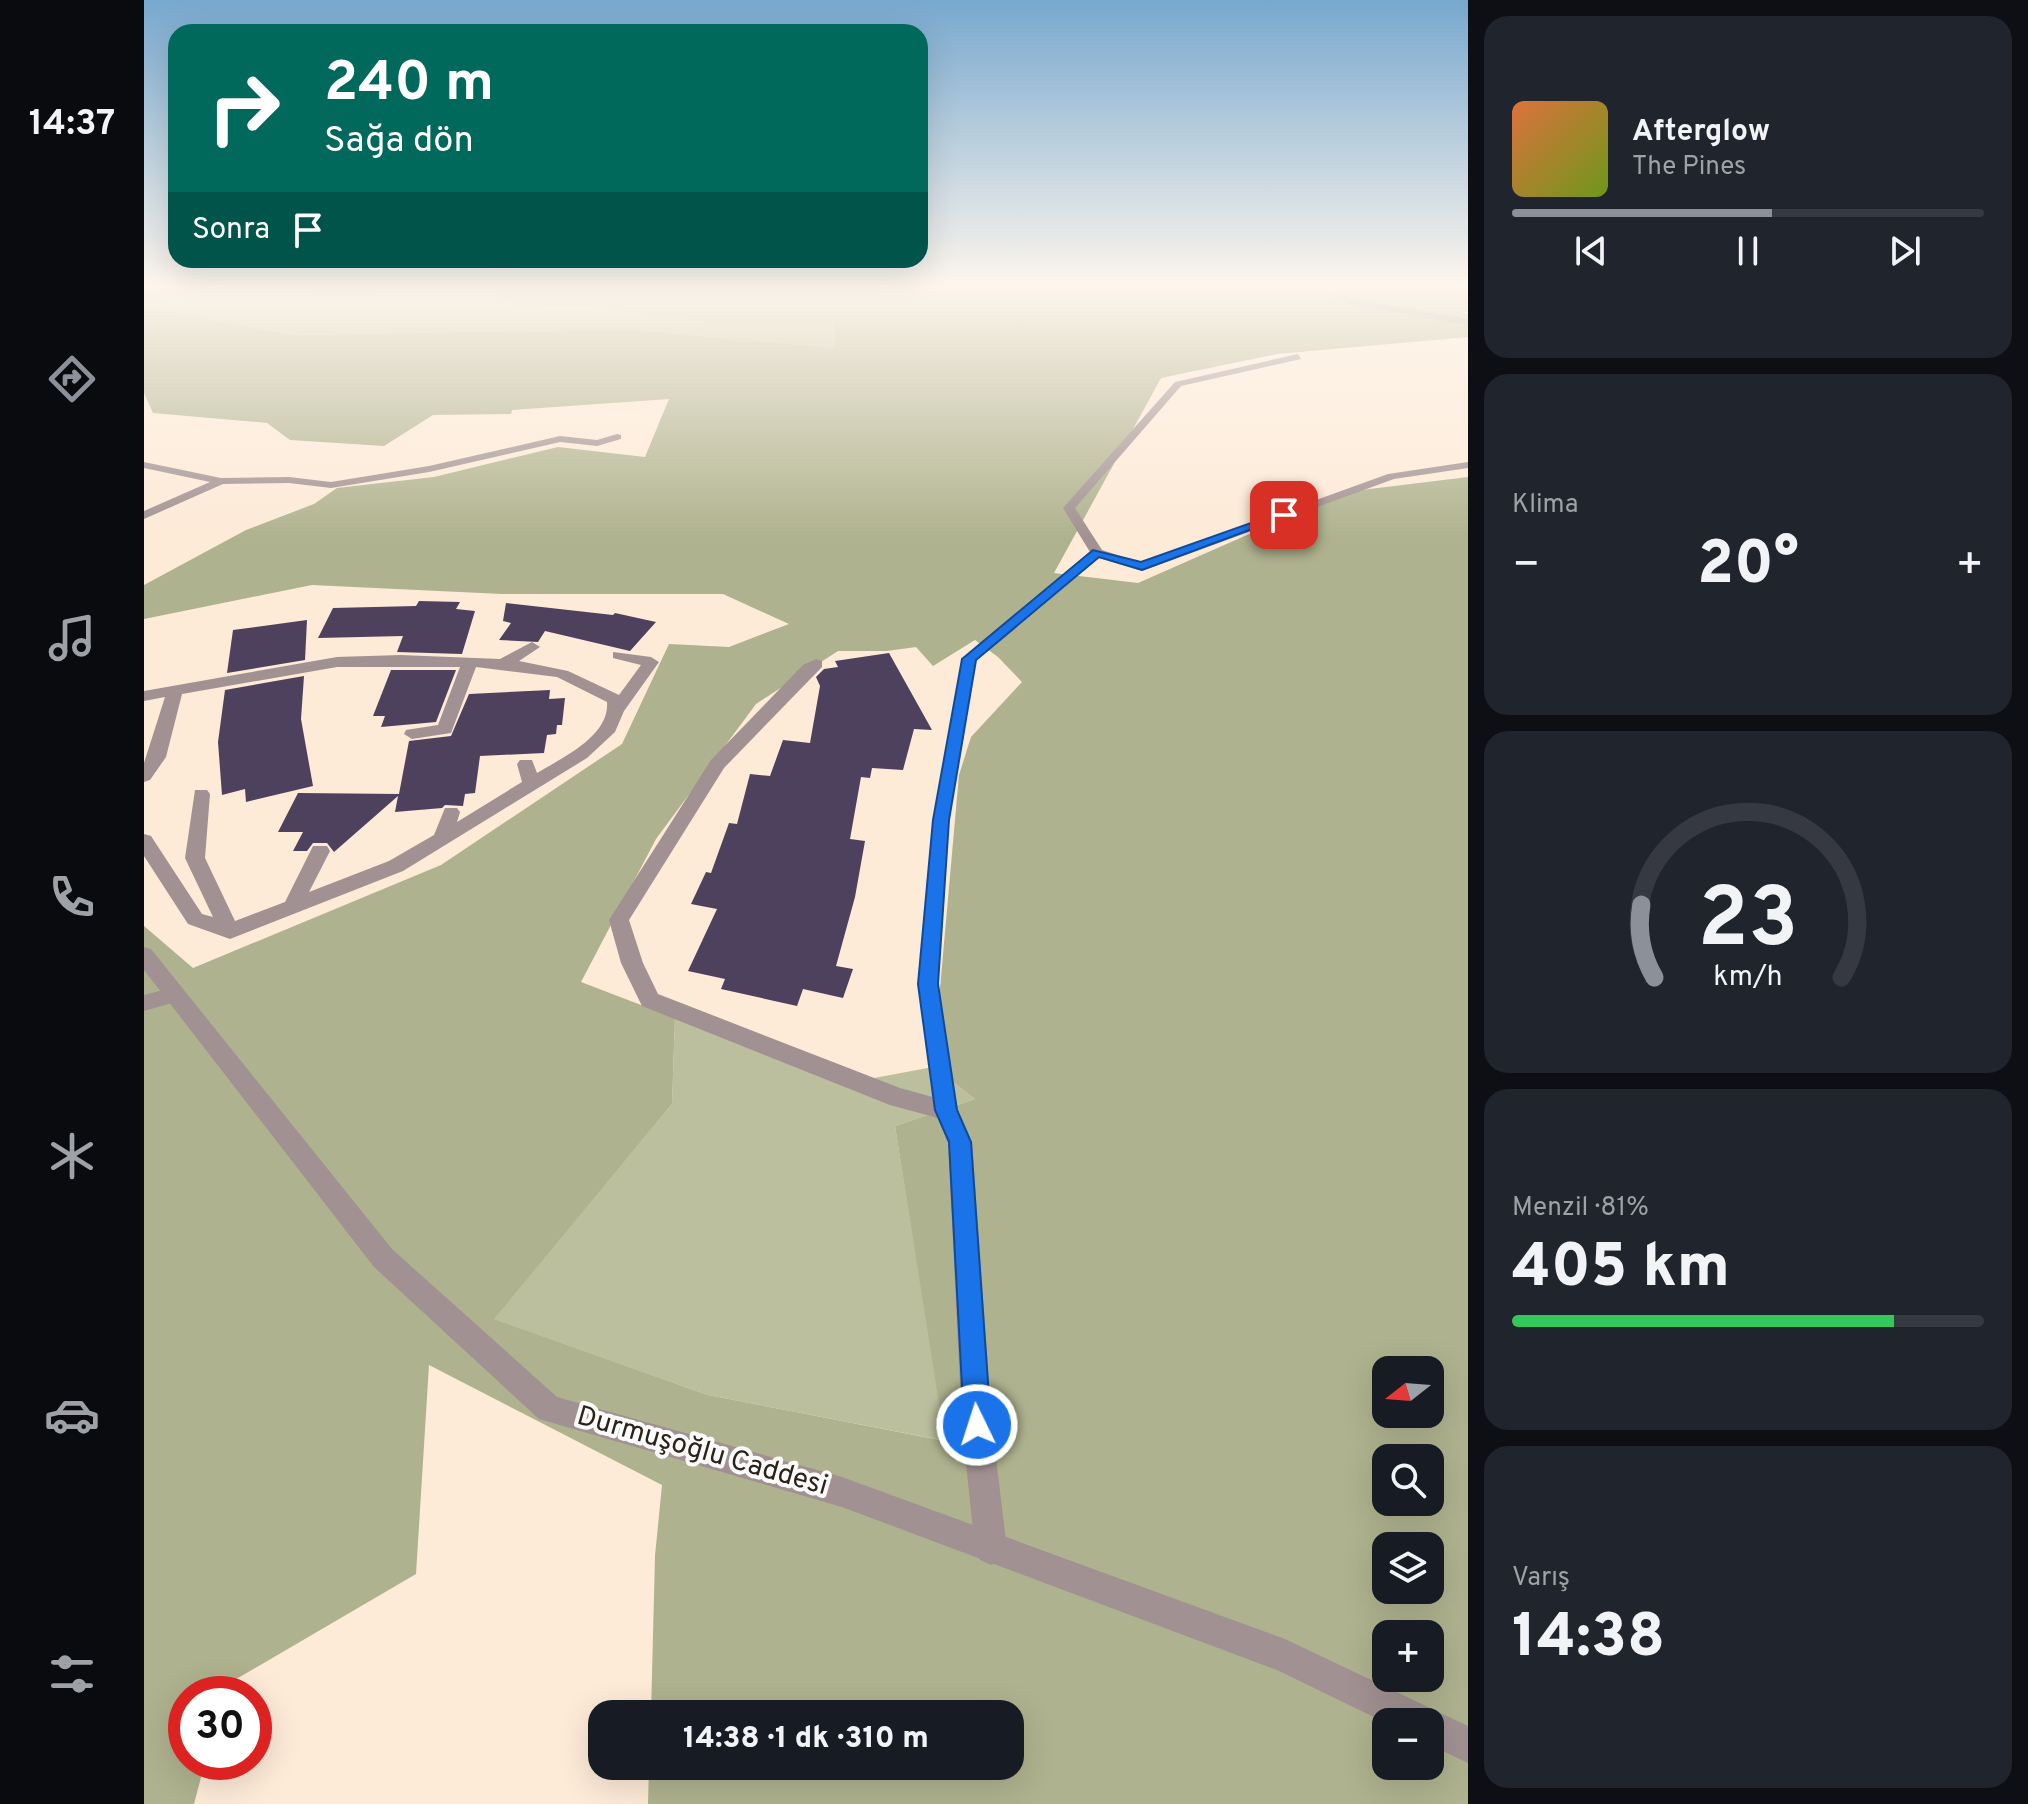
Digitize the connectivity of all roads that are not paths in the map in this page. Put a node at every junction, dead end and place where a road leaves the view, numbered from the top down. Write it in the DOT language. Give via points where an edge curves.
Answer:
graph roads {
  1 [pos="1235,371"];
  2 [pos="617,437"];
  3 [pos="144,465"];
  4 [pos="1468,465"];
  5 [pos="221,481"];
  6 [pos="144,515"];
  7 [pos="1097,553"];
  8 [pos="344,645"];
  9 [pos="425,645"];
  10 [pos="532,647"];
  11 [pos="618,655"];
  12 [pos="406,660"];
  13 [pos="470,662"];
  14 [pos="503,664"];
  15 [pos="816,664"];
  16 [pos="321,665"];
  17 [pos="144,696"];
  18 [pos="212,697"];
  19 [pos="173,698"];
  20 [pos="616,711"];
  21 [pos="412,734"];
  22 [pos="526,764"];
  23 [pos="144,776"];
  24 [pos="532,785"];
  25 [pos="201,794"];
  26 [pos="451,812"];
  27 [pos="442,839"];
  28 [pos="144,841"];
  29 [pos="320,851"];
  30 [pos="292,907"];
  31 [pos="230,931"];
  32 [pos="144,955"];
  33 [pos="175,995"];
  34 [pos="144,1003"];
  35 [pos="946,1110"];
  36 [pos="991,1549"];
  37 [pos="1392,1708"];
  38 [pos="1444,1733"];
  39 [pos="1468,1745"];
  1 -- 7 [label="lane" via="1178,384 1069,508"];
  2 -- 5 [label="lane" via="597,443 560,439 331,485"];
  3 -- 5 [label="lane"];
  4 -- 7 [label="lane" via="1392,476 1142,567"];
  5 -- 6 [label="lane"];
  7 -- 35 [label="lane" via="969,659 941,820 928,984"];
  8 -- 16 [label="street"];
  9 -- 12 [label="street"];
  10 -- 14 [label="street"];
  11 -- 20 [label="street" via="651,662"];
  12 -- 13 [label="street"];
  12 -- 16 [label="street"];
  13 -- 14 [label="street"];
  13 -- 21 [label="street" via="445,729"];
  14 -- 20 [label="street" via="553,670 598,686 615,700"];
  15 -- 35 [label="street" via="717,764 619,920 650,1000 898,1098"];
  16 -- 19 [label="street" via="240,669"];
  17 -- 19 [label="street"];
  18 -- 19 [label="street"];
  19 -- 23 [label="street" via="157,757"];
  20 -- 24 [label="street" via="609,728 581,754"];
  22 -- 24 [label="street"];
  24 -- 27 [label="street"];
  25 -- 31 [label="street" via="195,858"];
  26 -- 27 [label="street"];
  27 -- 30 [label="street" via="396,866"];
  28 -- 31 [label="street" via="195,919"];
  29 -- 30 [label="street"];
  30 -- 31 [label="street"];
  32 -- 33 [label="street, Durmuşoğlu Caddesi"];
  33 -- 34 [label="lane"];
  33 -- 36 [label="street, Durmuşoğlu Caddesi" via="383,1258 549,1409 842,1492"];
  35 -- 36 [label="street" via="960,1142 977,1425"];
  36 -- 37 [label="street, Durmuşoğlu Caddesi" via="1285,1656"];
  38 -- 39 [label="street"];
}
